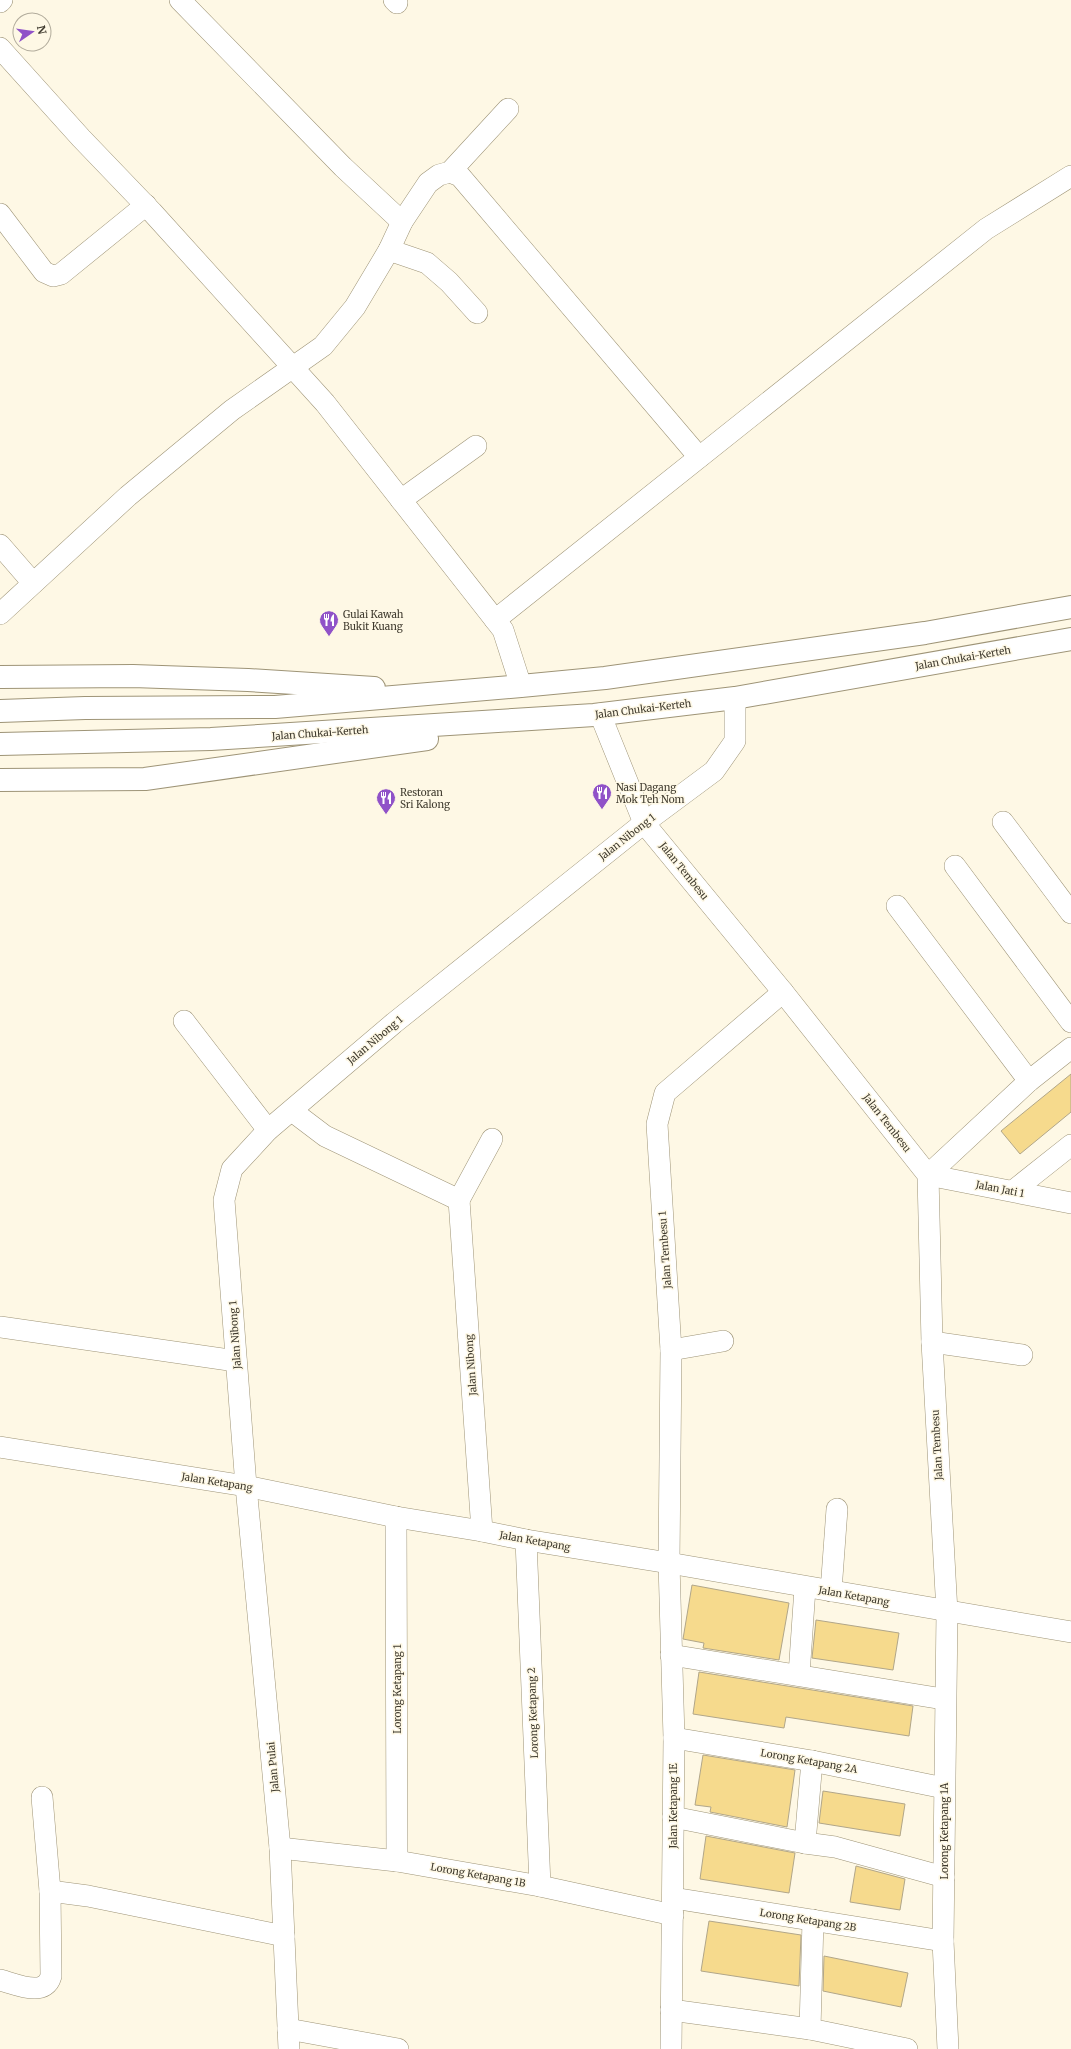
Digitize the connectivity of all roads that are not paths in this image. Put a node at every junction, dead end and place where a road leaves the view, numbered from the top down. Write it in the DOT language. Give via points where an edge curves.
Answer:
graph roads {
  1 [pos="180,0"];
  2 [pos="0,48"];
  3 [pos="508,109"];
  4 [pos="450,172"];
  5 [pos="1071,176"];
  6 [pos="146,205"];
  7 [pos="0,214"];
  8 [pos="402,222"];
  9 [pos="389,250"];
  10 [pos="477,313"];
  11 [pos="292,368"];
  12 [pos="476,446"];
  13 [pos="699,457"];
  14 [pos="401,500"];
  15 [pos="0,545"];
  16 [pos="33,583"];
  17 [pos="1071,607"];
  18 [pos="0,614"];
  19 [pos="495,620"];
  20 [pos="1071,639"];
  21 [pos="0,678"];
  22 [pos="521,686"];
  23 [pos="448,693"];
  24 [pos="735,698"];
  25 [pos="0,711"];
  26 [pos="597,715"];
  27 [pos="0,744"];
  28 [pos="0,780"];
  29 [pos="1003,822"];
  30 [pos="644,823"];
  31 [pos="955,866"];
  32 [pos="897,906"];
  33 [pos="1071,913"];
  34 [pos="783,992"];
  35 [pos="184,1021"];
  36 [pos="1071,1022"];
  37 [pos="1071,1048"];
  38 [pos="1029,1081"];
  39 [pos="292,1111"];
  40 [pos="268,1130"];
  41 [pos="492,1139"];
  42 [pos="1071,1146"];
  43 [pos="928,1175"];
  44 [pos="1013,1191"];
  45 [pos="459,1200"];
  46 [pos="1071,1203"];
  47 [pos="0,1327"];
  48 [pos="723,1341"];
  49 [pos="932,1342"];
  50 [pos="671,1350"];
  51 [pos="1022,1355"];
  52 [pos="236,1361"];
  53 [pos="0,1447"];
  54 [pos="246,1486"];
  55 [pos="837,1509"];
  56 [pos="396,1517"];
  57 [pos="482,1531"];
  58 [pos="526,1540"];
  59 [pos="669,1563"];
  60 [pos="805,1588"];
  61 [pos="831,1591"];
  62 [pos="947,1612"];
  63 [pos="1071,1632"];
  64 [pos="671,1655"];
  65 [pos="799,1675"];
  66 [pos="937,1698"];
  67 [pos="674,1738"];
  68 [pos="812,1761"];
  69 [pos="944,1788"];
  70 [pos="42,1797"];
  71 [pos="673,1817"];
  72 [pos="805,1843"];
  73 [pos="280,1848"];
  74 [pos="397,1861"];
  75 [pos="944,1877"];
  76 [pos="540,1886"];
  77 [pos="50,1891"];
  78 [pos="673,1907"];
  79 [pos="813,1920"];
  80 [pos="284,1936"];
  81 [pos="943,1941"];
  82 [pos="0,1980"];
  83 [pos="671,2010"];
  84 [pos="810,2029"];
  85 [pos="288,2039"];
  86 [pos="398,2049"];
  87 [pos="671,2049"];
  88 [pos="907,2049"];
  89 [pos="948,2049"];
  1 -- 8 [label="street" via="343,168"];
  2 -- 6 [label="street"];
  3 -- 4 [label="street"];
  4 -- 8 [label="street" via="439,175 428,183"];
  4 -- 13 [label="street" via="460,176"];
  5 -- 13 [label="street" via="986,229"];
  6 -- 7 [label="street" via="61,274 53,276 44,272"];
  6 -- 11 [label="street"];
  8 -- 9 [label="street"];
  9 -- 10 [label="street" via="427,263 449,282"];
  9 -- 11 [label="street" via="355,307 328,341"];
  11 -- 14 [label="street" via="325,403"];
  11 -- 16 [label="street" via="232,410 135,491"];
  12 -- 14 [label="street"];
  13 -- 19 [label="street"];
  14 -- 19 [label="street"];
  15 -- 16 [label="street"];
  16 -- 18 [label="street"];
  17 -- 22 [label="highway" via="926,633 605,678"];
  19 -- 22 [label="street" via="503,630"];
  20 -- 24 [label="highway, Jalan Chukai-Kerteh"];
  21 -- 23 [label="highway" via="148,676"];
  22 -- 23 [label="highway"];
  23 -- 25 [label="highway" via="275,707"];
  24 -- 26 [label="highway, Jalan Chukai-Kerteh"];
  24 -- 30 [label="street, Jalan Nibong 1" via="735,741 714,771"];
  26 -- 27 [label="highway, Jalan Chukai-Kerteh" via="211,740"];
  26 -- 28 [label="highway" via="145,779"];
  26 -- 30 [label="street, Jalan Tembesu"];
  29 -- 33 [label="street"];
  30 -- 34 [label="street, Jalan Tembesu"];
  30 -- 39 [label="street, Jalan Nibong 1" via="394,1023"];
  31 -- 36 [label="street"];
  32 -- 38 [label="street"];
  34 -- 43 [label="street, Jalan Tembesu"];
  34 -- 50 [label="street, Jalan Tembesu 1" via="665,1093 656,1124"];
  35 -- 40 [label="street"];
  37 -- 38 [label="street"];
  38 -- 43 [label="street"];
  39 -- 40 [label="street, Jalan Nibong 1"];
  39 -- 45 [label="street" via="325,1136"];
  40 -- 52 [label="street, Jalan Nibong 1" via="232,1169 224,1200"];
  41 -- 45 [label="street"];
  42 -- 44 [label="street"];
  43 -- 44 [label="street, Jalan Jati 1"];
  43 -- 49 [label="street, Jalan Tembesu"];
  44 -- 46 [label="street, Jalan Jati 1"];
  45 -- 57 [label="street, Jalan Nibong"];
  47 -- 52 [label="street"];
  48 -- 50 [label="street"];
  49 -- 51 [label="street"];
  49 -- 62 [label="street, Jalan Tembesu"];
  50 -- 59 [label="street, Jalan Tembesu 1"];
  52 -- 54 [label="street, Jalan Nibong 1"];
  53 -- 54 [label="street, Jalan Ketapang"];
  54 -- 56 [label="street, Jalan Ketapang"];
  54 -- 73 [label="street, Jalan Pulai"];
  55 -- 61 [label="street"];
  56 -- 57 [label="street, Jalan Ketapang"];
  56 -- 74 [label="street, Lorong Ketapang 1"];
  57 -- 58 [label="street, Jalan Ketapang"];
  58 -- 59 [label="street, Jalan Ketapang"];
  58 -- 76 [label="street, Lorong Ketapang 2"];
  59 -- 60 [label="street, Jalan Ketapang"];
  59 -- 64 [label="street, Jalan Ketapang 1E"];
  60 -- 61 [label="street, Jalan Ketapang"];
  60 -- 65 [label="street"];
  61 -- 62 [label="street, Jalan Ketapang"];
  62 -- 63 [label="street, Jalan Ketapang"];
  62 -- 69 [label="street, Lorong Ketapang 1A"];
  64 -- 65 [label="street"];
  64 -- 67 [label="street, Jalan Ketapang 1E"];
  65 -- 66 [label="street"];
  67 -- 68 [label="street, Lorong Ketapang 2A"];
  67 -- 71 [label="street, Jalan Ketapang 1E"];
  68 -- 69 [label="street, Lorong Ketapang 2A"];
  68 -- 72 [label="street"];
  69 -- 75 [label="street, Lorong Ketapang 1A"];
  70 -- 77 [label="street"];
  71 -- 72 [label="street"];
  71 -- 78 [label="street, Jalan Ketapang 1E"];
  72 -- 75 [label="street" via="835,1847"];
  73 -- 74 [label="street, Lorong Ketapang 1B"];
  73 -- 80 [label="street, Jalan Pulai"];
  74 -- 76 [label="street, Lorong Ketapang 1B"];
  75 -- 81 [label="street, Lorong Ketapang 1A"];
  76 -- 78 [label="street, Lorong Ketapang 1B"];
  77 -- 80 [label="street" via="88,1896"];
  77 -- 82 [label="street" via="49,1983 36,1989"];
  78 -- 79 [label="street, Lorong Ketapang 2B"];
  78 -- 83 [label="street, Jalan Ketapang 1E"];
  79 -- 81 [label="street, Lorong Ketapang 2B"];
  79 -- 84 [label="street"];
  80 -- 85 [label="street, Jalan Pulai"];
  81 -- 89 [label="street, Lorong Ketapang 1A"];
  83 -- 84 [label="street"];
  83 -- 87 [label="street, Jalan Ketapang 1E"];
  84 -- 88 [label="street"];
  85 -- 86 [label="street"];
}
